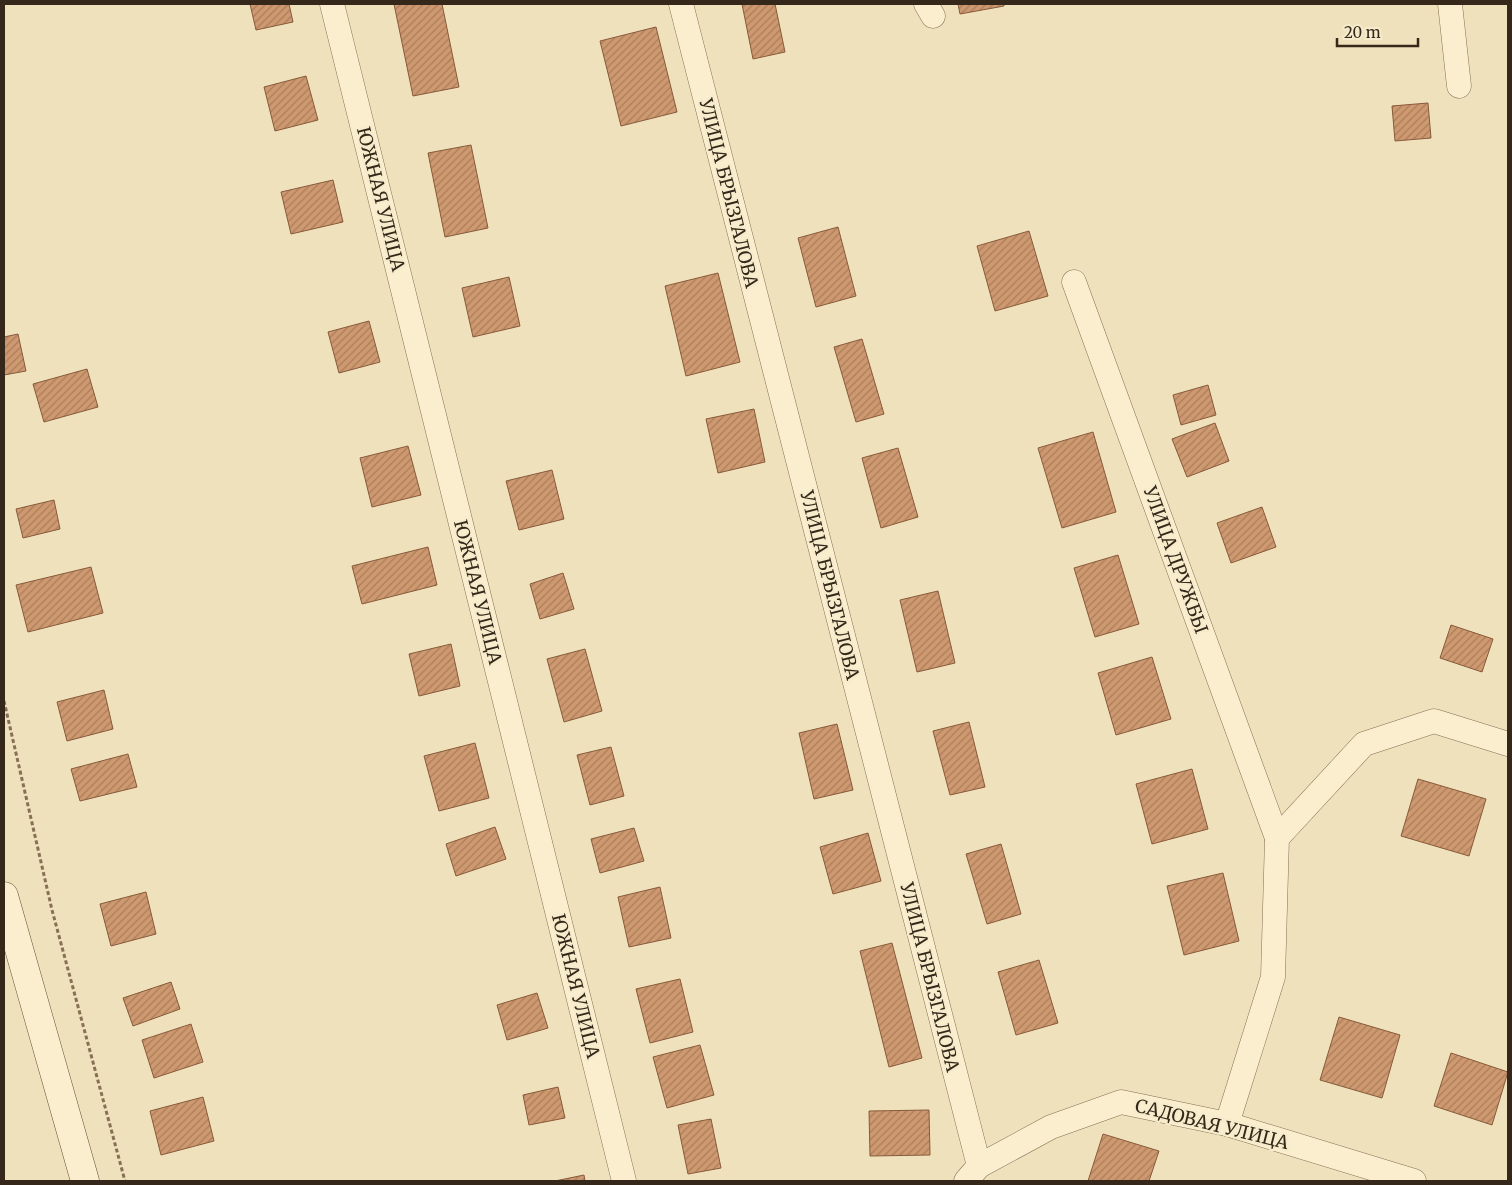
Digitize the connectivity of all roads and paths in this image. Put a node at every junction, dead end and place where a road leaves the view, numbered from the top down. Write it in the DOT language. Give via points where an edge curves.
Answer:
graph roads {
  1 [pos="332,4"];
  2 [pos="681,4"];
  3 [pos="1450,4"];
  4 [pos="1459,86"];
  5 [pos="1074,282"];
  6 [pos="4,700"];
  7 [pos="1508,744"];
  8 [pos="1277,838"];
  9 [pos="4,896"];
  10 [pos="1228,1124"];
  11 [pos="973,1174"];
  12 [pos="85,1181"];
  13 [pos="125,1181"];
  14 [pos="624,1181"];
  15 [pos="1414,1181"];
  1 -- 14 [label="street, ЮЖНАЯ УЛИЦА"];
  2 -- 11 [label="street, УЛИЦА БРЫЗГАЛОВА"];
  3 -- 4 [label="street"];
  5 -- 8 [label="street, УЛИЦА ДРУЖБЫ"];
  6 -- 13 [label="path" via="52,910"];
  7 -- 8 [label="street" via="1434,721 1364,744"];
  8 -- 10 [label="street, УЛИЦА ДРУЖБЫ" via="1272,977"];
  9 -- 12 [label="street"];
  10 -- 11 [label="street, САДОВАЯ УЛИЦА" via="1122,1102 1051,1127"];
  10 -- 15 [label="street, САДОВАЯ УЛИЦА"];
}
